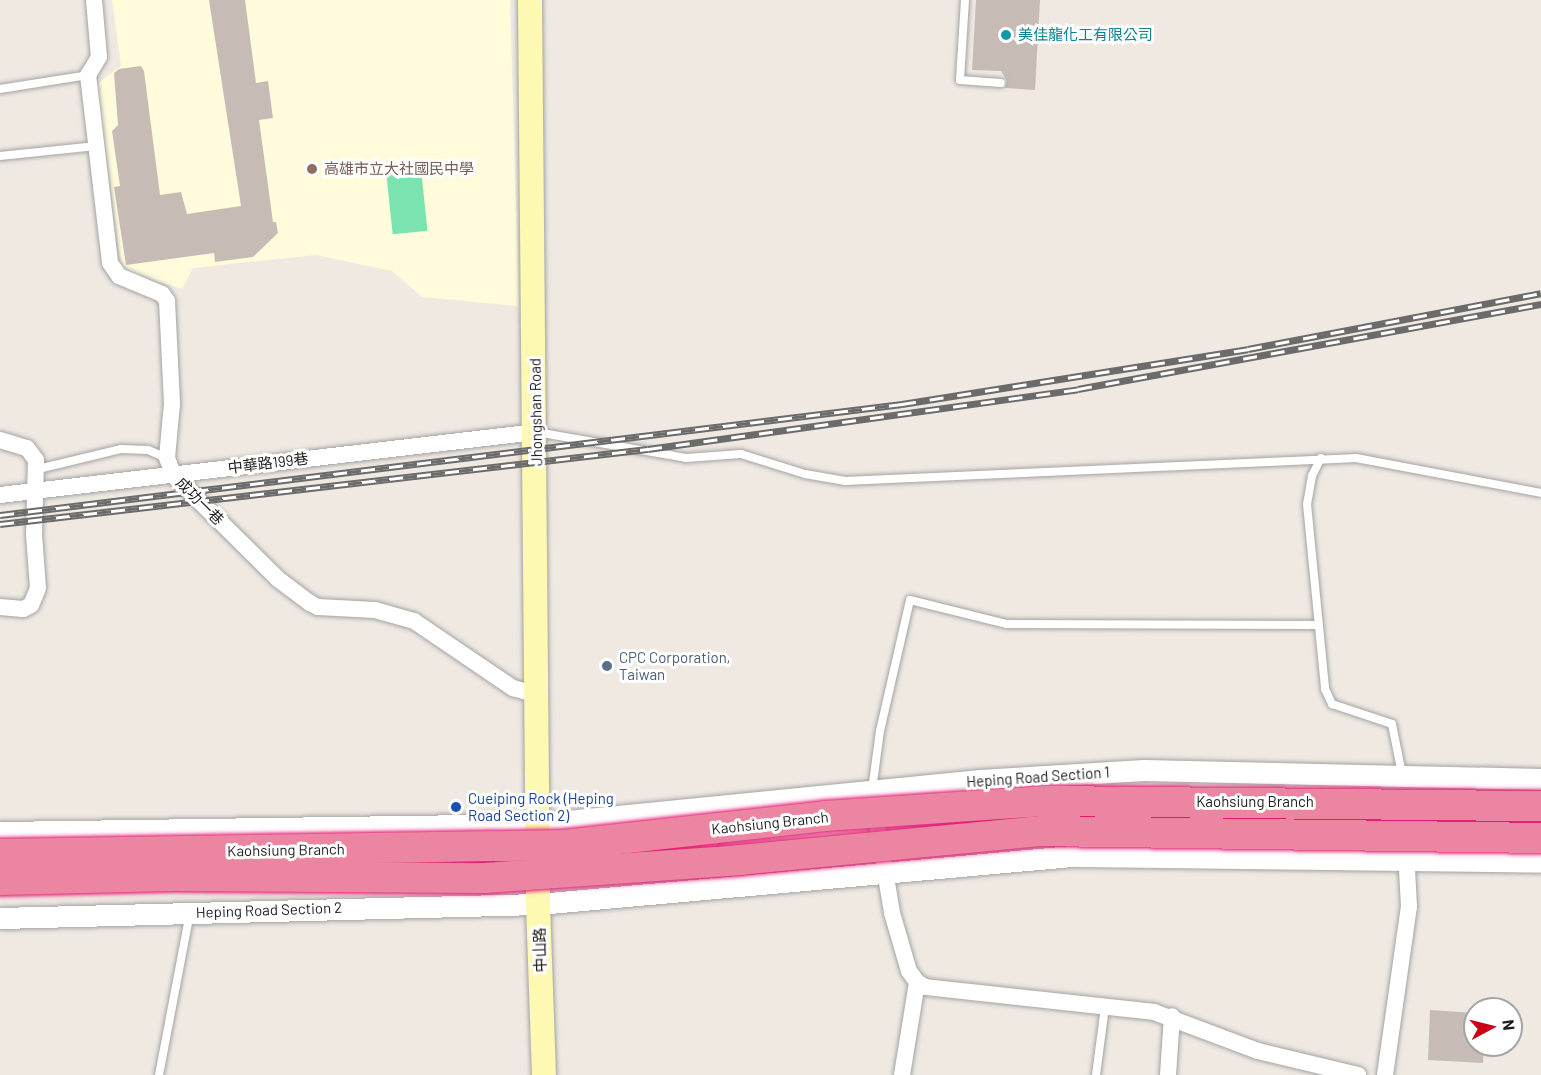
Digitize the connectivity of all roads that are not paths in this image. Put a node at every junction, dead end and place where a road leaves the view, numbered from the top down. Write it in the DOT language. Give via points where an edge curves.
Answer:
graph roads {
  1 [pos="94,0"];
  2 [pos="530,0"];
  3 [pos="965,0"];
  4 [pos="88,75"];
  5 [pos="1001,83"];
  6 [pos="0,89"];
  7 [pos="96,146"];
  8 [pos="0,156"];
  9 [pos="536,432"];
  10 [pos="0,440"];
  11 [pos="167,458"];
  12 [pos="1321,458"];
  13 [pos="34,470"];
  14 [pos="173,474"];
  15 [pos="34,491"];
  16 [pos="1541,493"];
  17 [pos="0,495"];
  18 [pos="0,607"];
  19 [pos="1319,625"];
  20 [pos="537,695"];
  21 [pos="1403,777"];
  22 [pos="1541,779"];
  23 [pos="872,792"];
  24 [pos="746,803"];
  25 [pos="1541,806"];
  26 [pos="538,824"];
  27 [pos="0,832"];
  28 [pos="1541,838"];
  29 [pos="0,854"];
  30 [pos="1406,860"];
  31 [pos="538,861"];
  32 [pos="1541,862"];
  33 [pos="885,872"];
  34 [pos="0,880"];
  35 [pos="538,904"];
  36 [pos="363,908"];
  37 [pos="190,913"];
  38 [pos="0,918"];
  39 [pos="917,982"];
  40 [pos="1105,1006"];
  41 [pos="1172,1016"];
  42 [pos="159,1075"];
  43 [pos="544,1075"];
  44 [pos="902,1075"];
  45 [pos="1096,1075"];
  46 [pos="1168,1075"];
  47 [pos="1358,1075"];
  48 [pos="1385,1075"];
  1 -- 4 [label="street, 成功一巷" via="99,57"];
  2 -- 9 [label="main road, Jhongshan Road"];
  3 -- 5 [label="lane" via="960,80"];
  4 -- 6 [label="lane"];
  4 -- 7 [label="street, 成功一巷"];
  7 -- 8 [label="lane"];
  7 -- 11 [label="street, 成功一巷" via="113,271 162,294 170,313 172,404"];
  9 -- 12 [label="lane" via="686,458 741,454 805,474 845,481 1262,465"];
  9 -- 14 [label="street, 中華路199巷"];
  9 -- 20 [label="main road, Jhongshan Road"];
  10 -- 13 [label="street" via="34,453"];
  11 -- 13 [label="lane" via="148,450 122,449"];
  11 -- 14 [label="street, 成功一巷"];
  12 -- 16 [label="lane" via="1356,458"];
  12 -- 19 [label="lane" via="1312,476 1307,504"];
  13 -- 15 [label="street"];
  14 -- 15 [label="street, 中華路199巷"];
  14 -- 20 [label="street, 成功一巷" via="278,579 310,603 375,610 414,621 513,688"];
  15 -- 17 [label="street, 中華路199巷"];
  15 -- 18 [label="street" via="36,597 23,609"];
  19 -- 21 [label="lane" via="1329,699 1337,706 1392,724"];
  19 -- 23 [label="lane" via="1007,624 910,600 880,731"];
  20 -- 26 [label="main road, Jhongshan Road"];
  21 -- 22 [label="street, Heping Road Section 1"];
  21 -- 23 [label="street, Heping Road Section 1" via="1144,770 980,780"];
  21 -- 30 [label="street"];
  23 -- 24 [label="street, Heping Road Section 1"];
  23 -- 33 [label="street"];
  24 -- 26 [label="street, Heping Road Section 1"];
  24 -- 31 [label="street" via="699,846"];
  25 -- 29 [label="highway, Kaohsiung Branch, bridge" via="1046,801 825,816 564,845"];
  26 -- 27 [label="street"];
  26 -- 31 [label="main road, 中山路"];
  28 -- 34 [label="highway, Kaohsiung Branch, bridge" via="1043,831 740,860 485,878 182,876"];
  30 -- 32 [label="street"];
  30 -- 33 [label="street" via="1072,856"];
  30 -- 48 [label="street" via="1409,907"];
  31 -- 35 [label="main road, 中山路"];
  31 -- 36 [label="street" via="422,868"];
  33 -- 35 [label="street"];
  33 -- 39 [label="street" via="900,943"];
  35 -- 36 [label="street, Heping Road Section 2"];
  35 -- 43 [label="main road, 中山路"];
  36 -- 37 [label="street, Heping Road Section 2"];
  37 -- 38 [label="street, Heping Road Section 2"];
  37 -- 42 [label="lane"];
  39 -- 40 [label="street" via="925,987"];
  39 -- 44 [label="street"];
  40 -- 41 [label="street"];
  40 -- 45 [label="lane"];
  41 -- 46 [label="street"];
  41 -- 47 [label="street" via="1258,1051"];
}
